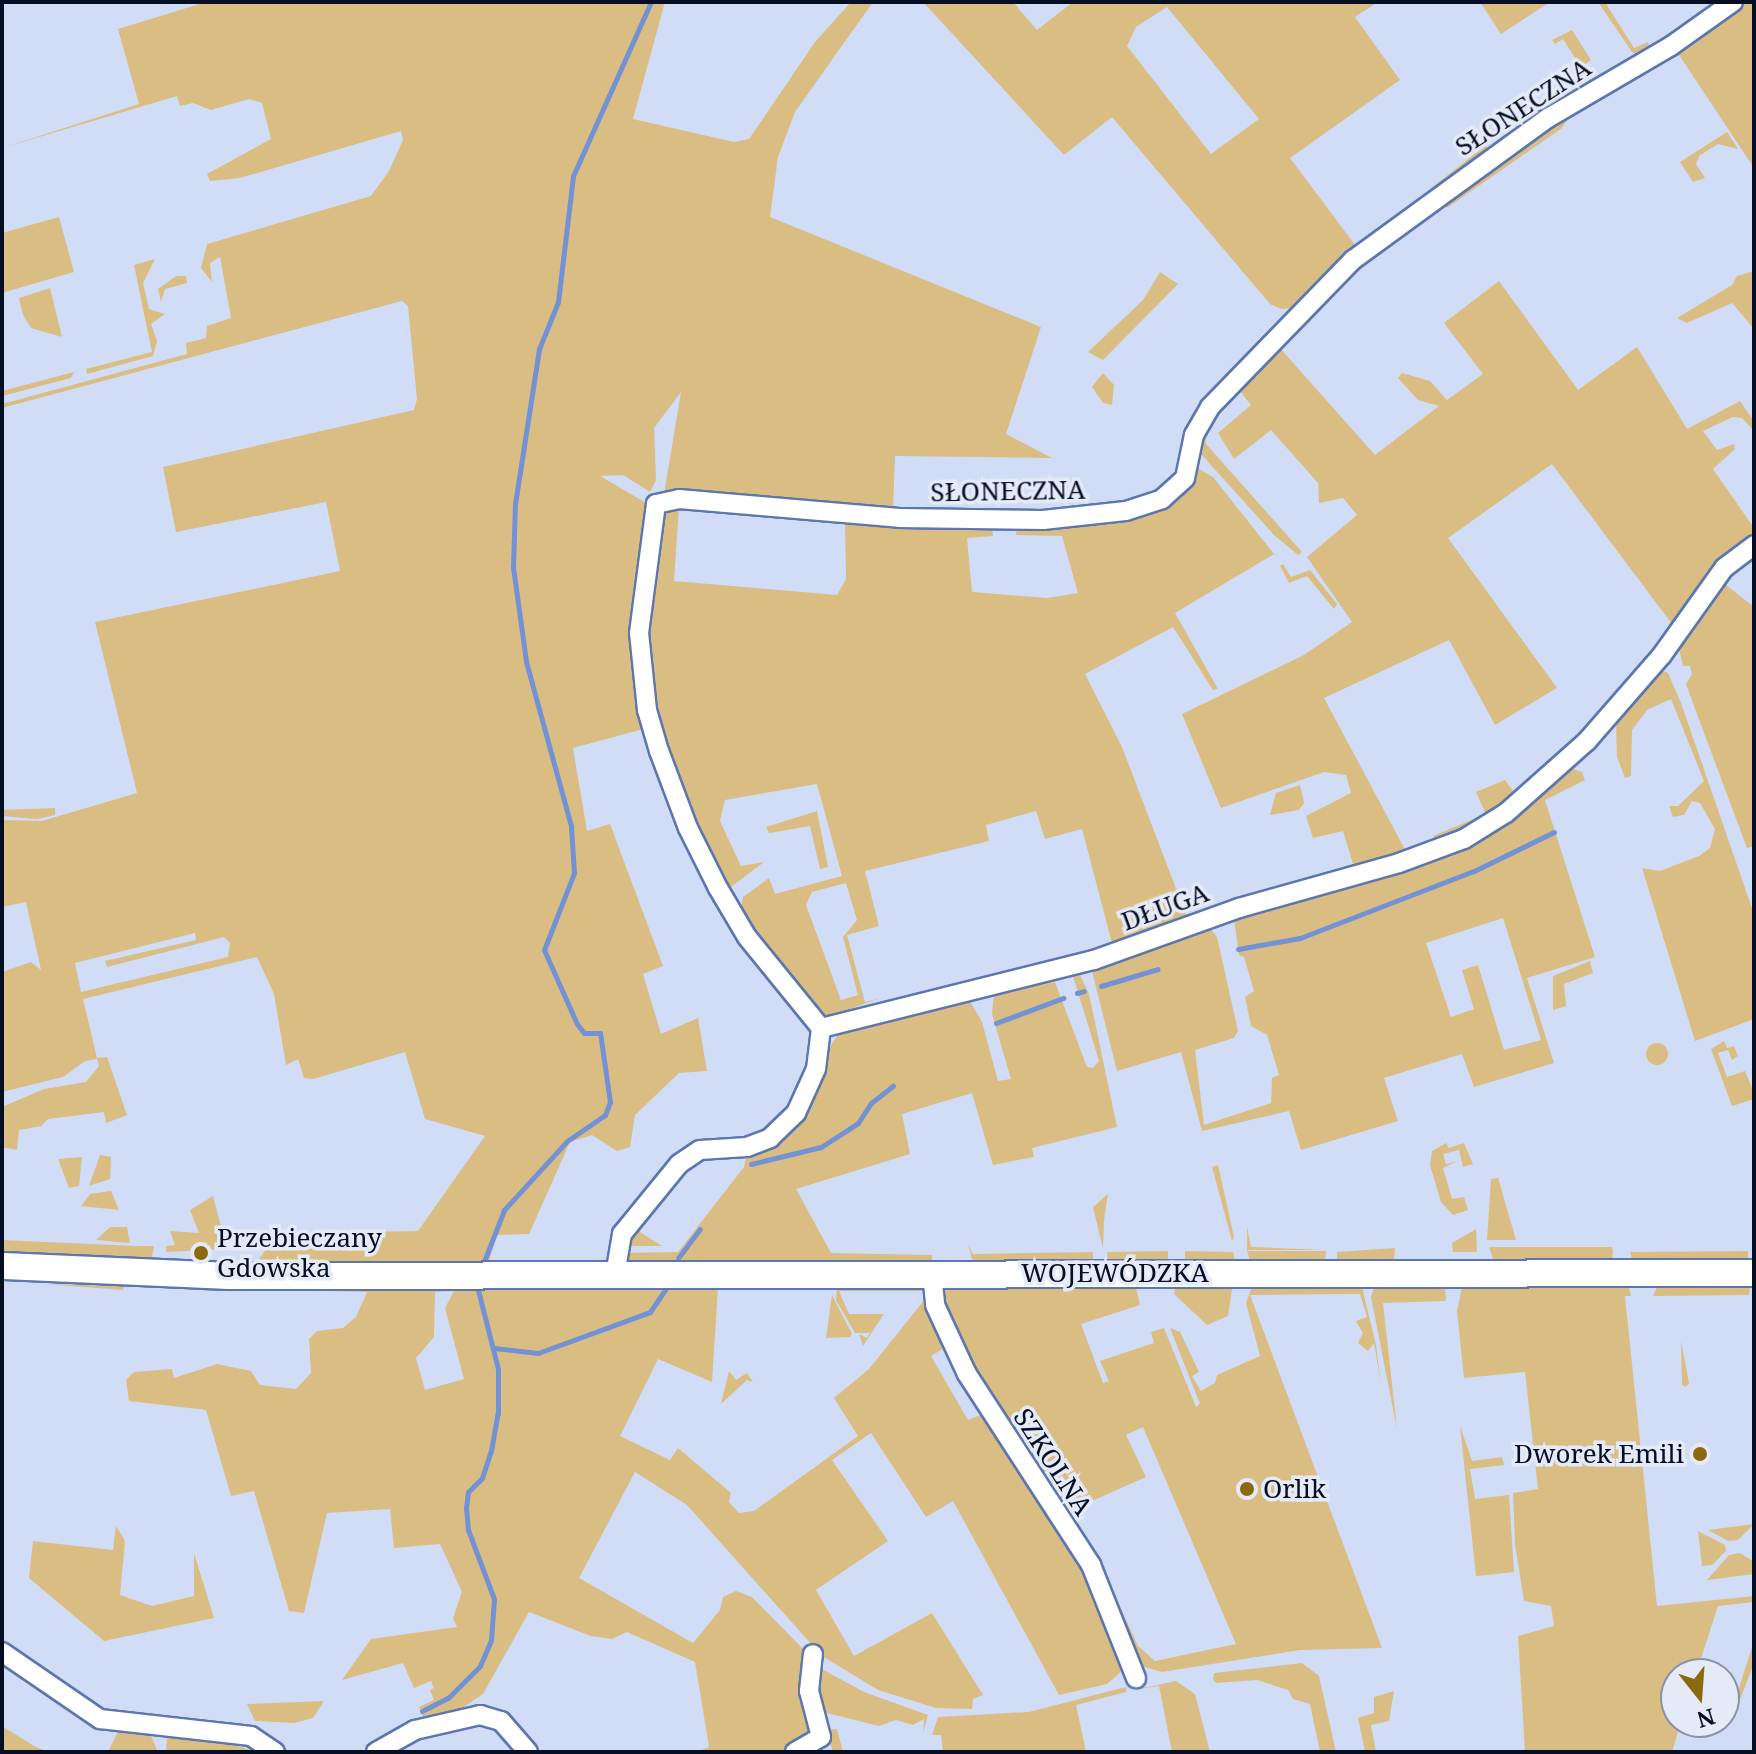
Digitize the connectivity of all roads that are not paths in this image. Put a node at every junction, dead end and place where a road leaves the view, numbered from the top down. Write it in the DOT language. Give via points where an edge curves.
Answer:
graph roads {
  1 [pos="1733,2"];
  2 [pos="1754,545"];
  3 [pos="821,1028"];
  4 [pos="2,1266"];
  5 [pos="1754,1273"];
  6 [pos="932,1274"];
  7 [pos="615,1275"];
  8 [pos="2,1652"];
  9 [pos="813,1654"];
  10 [pos="1136,1678"];
  11 [pos="275,1752"];
  12 [pos="376,1752"];
  13 [pos="528,1752"];
  14 [pos="795,1752"];
  1 -- 3 [label="street, SŁONECZNA" via="1671,46 1548,118 1353,260 1210,407 1194,435 1185,478 1162,499 1114,513 1043,520 899,518 679,499 656,504 639,633 647,710 659,751 718,888 747,937"];
  2 -- 3 [label="street, DŁUGA" via="1724,568 1662,655 1587,741 1506,813 1464,839 1239,908 1094,960 991,990 916,1002"];
  3 -- 7 [label="street" via="816,1069 796,1113 770,1138 747,1147 700,1150 679,1164 622,1234"];
  4 -- 7 [label="main road, WOJEWÓDZKA" via="97,1274"];
  5 -- 6 [label="main road, WOJEWÓDZKA"];
  6 -- 7 [label="main road, WOJEWÓDZKA"];
  6 -- 10 [label="street, SZKOLNA" via="935,1305 961,1361 1018,1458 1091,1565"];
  8 -- 11 [label="street" via="100,1719 251,1736"];
  9 -- 14 [label="street" via="809,1691 821,1737"];
  12 -- 13 [label="street" via="424,1727 480,1715 501,1721"];
}
